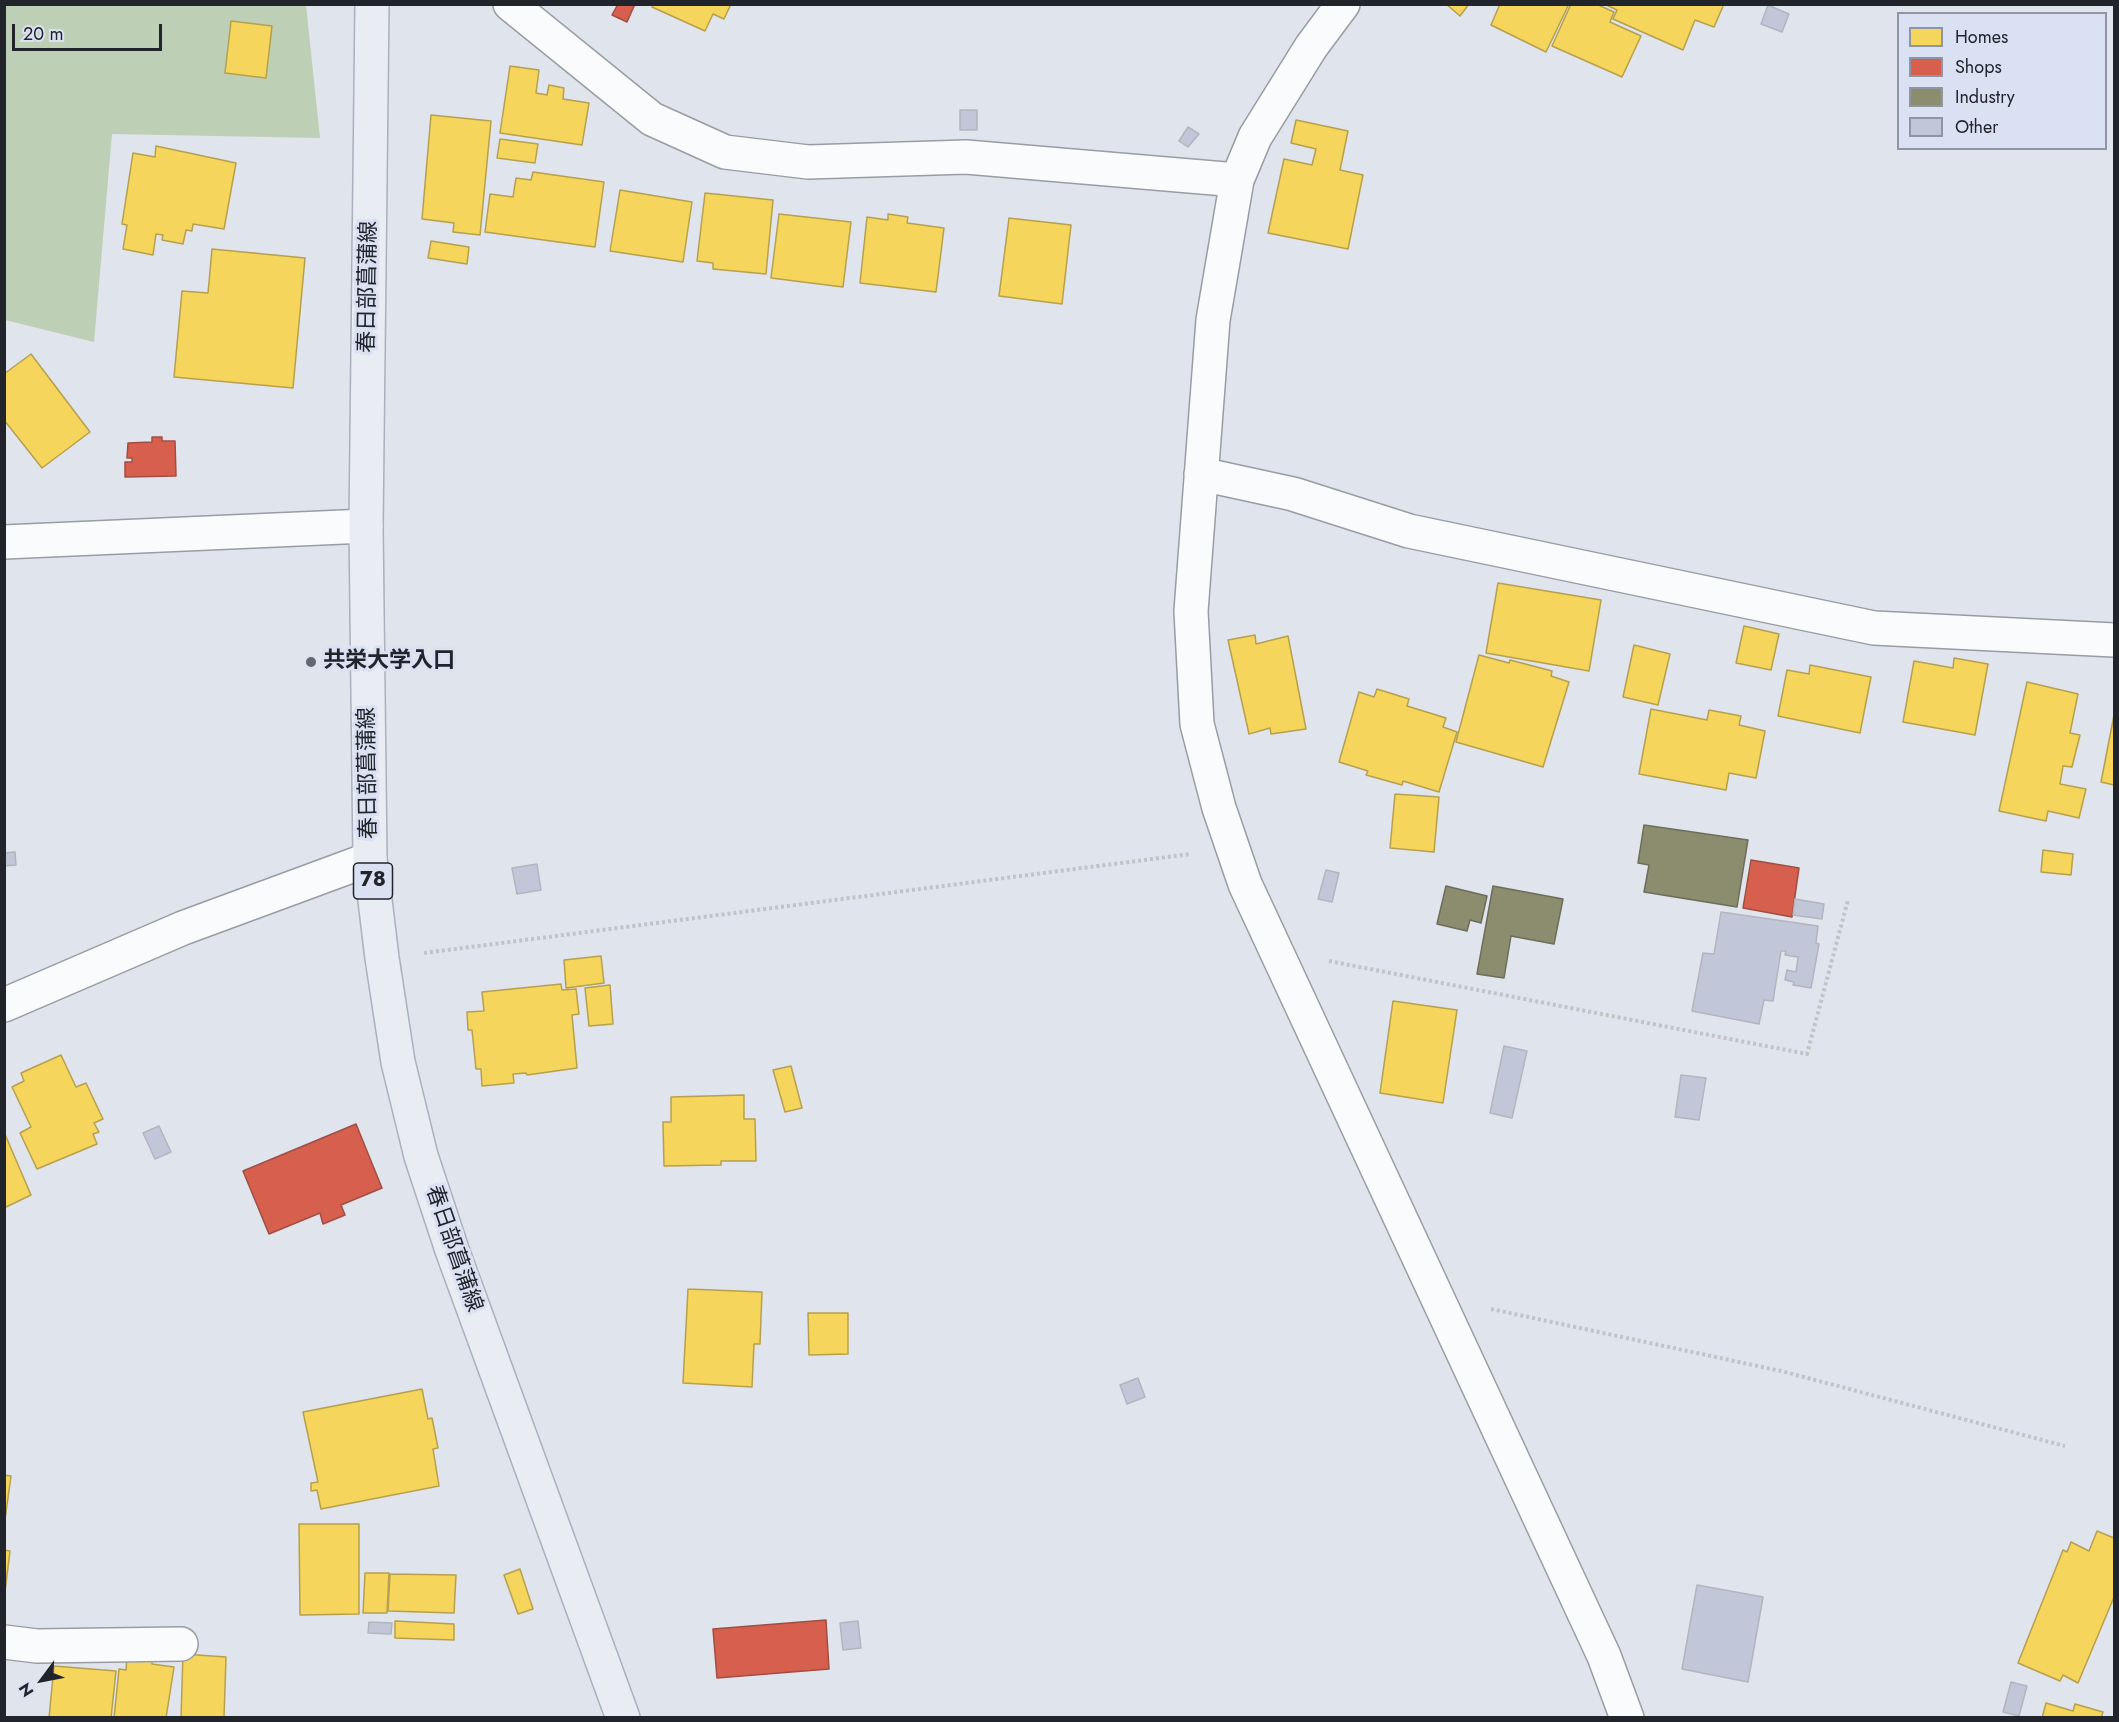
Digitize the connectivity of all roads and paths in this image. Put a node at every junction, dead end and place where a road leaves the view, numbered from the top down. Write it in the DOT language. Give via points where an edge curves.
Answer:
graph roads {
  1 [pos="372,4"];
  2 [pos="510,4"];
  3 [pos="1343,4"];
  4 [pos="1236,180"];
  5 [pos="1201,474"];
  6 [pos="366,526"];
  7 [pos="4,542"];
  8 [pos="2115,640"];
  9 [pos="1233,849"];
  10 [pos="370,859"];
  11 [pos="1848,900"];
  12 [pos="382,958"];
  13 [pos="1288,975"];
  14 [pos="4,1005"];
  15 [pos="1442,1309"];
  16 [pos="2065,1446"];
  17 [pos="4,1642"];
  18 [pos="181,1644"];
  19 [pos="623,1718"];
  20 [pos="1627,1718"];
  1 -- 6 [label="main road, 春日部菖蒲線 / 78"];
  2 -- 4 [label="street" via="652,119 725,152 808,162 966,157"];
  3 -- 4 [label="street" via="1255,137"];
  4 -- 5 [label="street" via="1213,320"];
  5 -- 8 [label="street" via="1293,494 1409,531 1874,628"];
  5 -- 9 [label="street" via="1191,611 1197,724"];
  6 -- 7 [label="street"];
  6 -- 10 [label="main road, 春日部菖蒲線 / 78"];
  9 -- 12 [label="path"];
  9 -- 13 [label="street" via="1245,884"];
  10 -- 12 [label="main road, 春日部菖蒲線 / 78"];
  10 -- 14 [label="street" via="183,928"];
  11 -- 13 [label="path" via="1807,1054 1316,959"];
  12 -- 19 [label="main road, 春日部菖蒲線 / 78" via="398,1062 425,1167"];
  13 -- 15 [label="street"];
  15 -- 16 [label="path" via="1473,1305 1781,1371"];
  15 -- 20 [label="street" via="1599,1645"];
  17 -- 18 [label="street" via="38,1646"];
}
